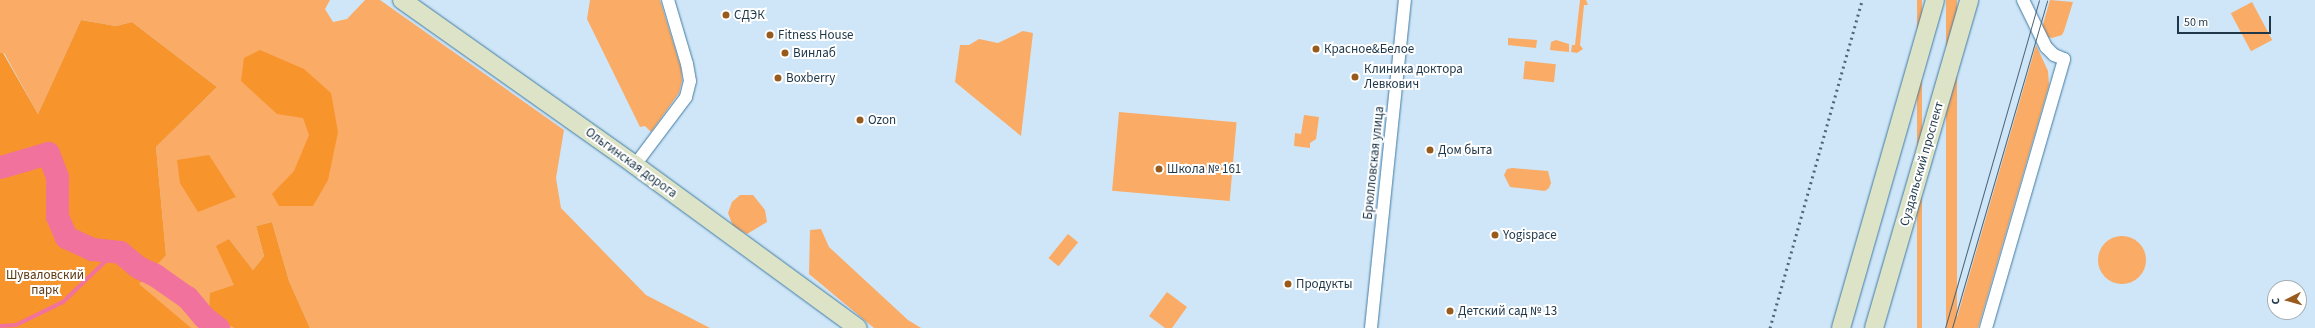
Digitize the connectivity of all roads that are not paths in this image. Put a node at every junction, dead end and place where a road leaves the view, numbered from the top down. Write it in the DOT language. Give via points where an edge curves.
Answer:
graph roads {
  1 [pos="402,0"];
  2 [pos="668,0"];
  3 [pos="1405,0"];
  4 [pos="1935,0"];
  5 [pos="1969,0"];
  6 [pos="2023,0"];
  7 [pos="635,164"];
  8 [pos="858,328"];
  9 [pos="1371,328"];
  10 [pos="1841,328"];
  11 [pos="1874,328"];
  12 [pos="1986,328"];
  1 -- 7 [label="main road, Ольгинская дорога"];
  2 -- 7 [label="street" via="688,64 690,81 686,97"];
  3 -- 9 [label="street, Брюлловская улица"];
  4 -- 10 [label="main road"];
  5 -- 11 [label="main road, Суздальский проспект"];
  6 -- 12 [label="street" via="2046,47 2054,55 2064,59"];
  7 -- 8 [label="main road, Ольгинская дорога"];
}
